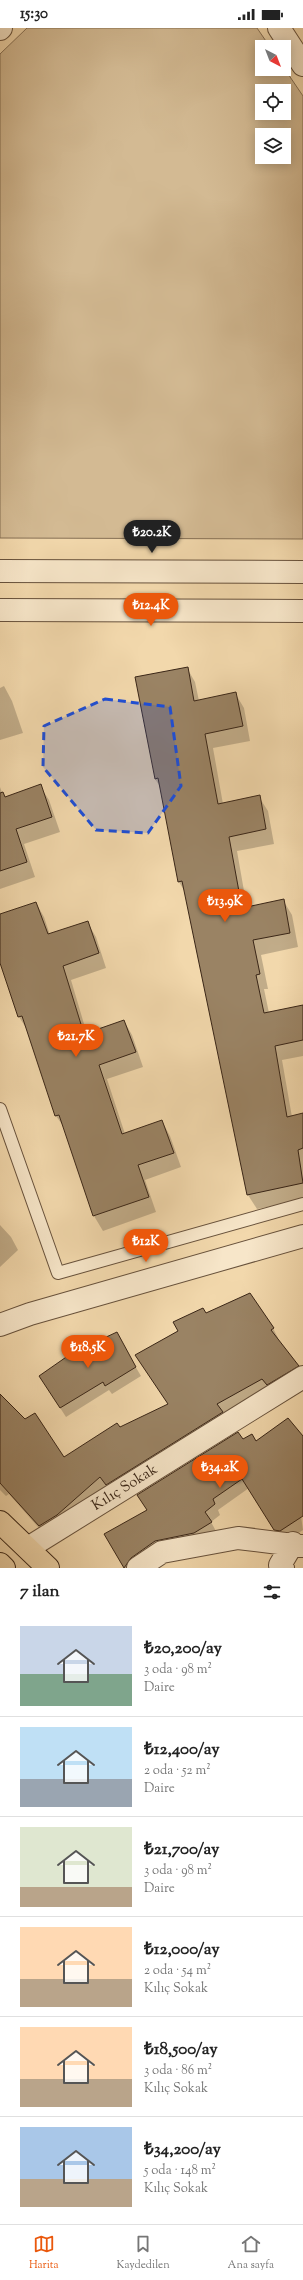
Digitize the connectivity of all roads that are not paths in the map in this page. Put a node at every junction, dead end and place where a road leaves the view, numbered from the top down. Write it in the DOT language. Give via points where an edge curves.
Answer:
graph roads {
  1 [pos="279,28"];
  2 [pos="303,65"];
  3 [pos="0,571"];
  4 [pos="303,572"];
  5 [pos="0,610"];
  6 [pos="303,611"];
  7 [pos="0,1109"];
  8 [pos="303,1204"];
  9 [pos="303,1236"];
  10 [pos="0,1325"];
  11 [pos="303,1377"];
  12 [pos="0,1522"];
  13 [pos="298,1545"];
  14 [pos="28,1548"];
  15 [pos="0,1564"];
  16 [pos="4,1568"];
  17 [pos="48,1568"];
  18 [pos="138,1568"];
  19 [pos="283,1568"];
  1 -- 2 [label="street"];
  3 -- 4 [label="street"];
  5 -- 6 [label="street"];
  7 -- 8 [label="lane" via="58,1274"];
  9 -- 10 [label="street" via="30,1314"];
  11 -- 14 [label="street, Kılıç Sokak"];
  12 -- 14 [label="main road"];
  13 -- 18 [label="street" via="238,1538 162,1552"];
  13 -- 19 [label="street" via="280,1565"];
  14 -- 17 [label="main road"];
  15 -- 16 [label="main road"];
}
